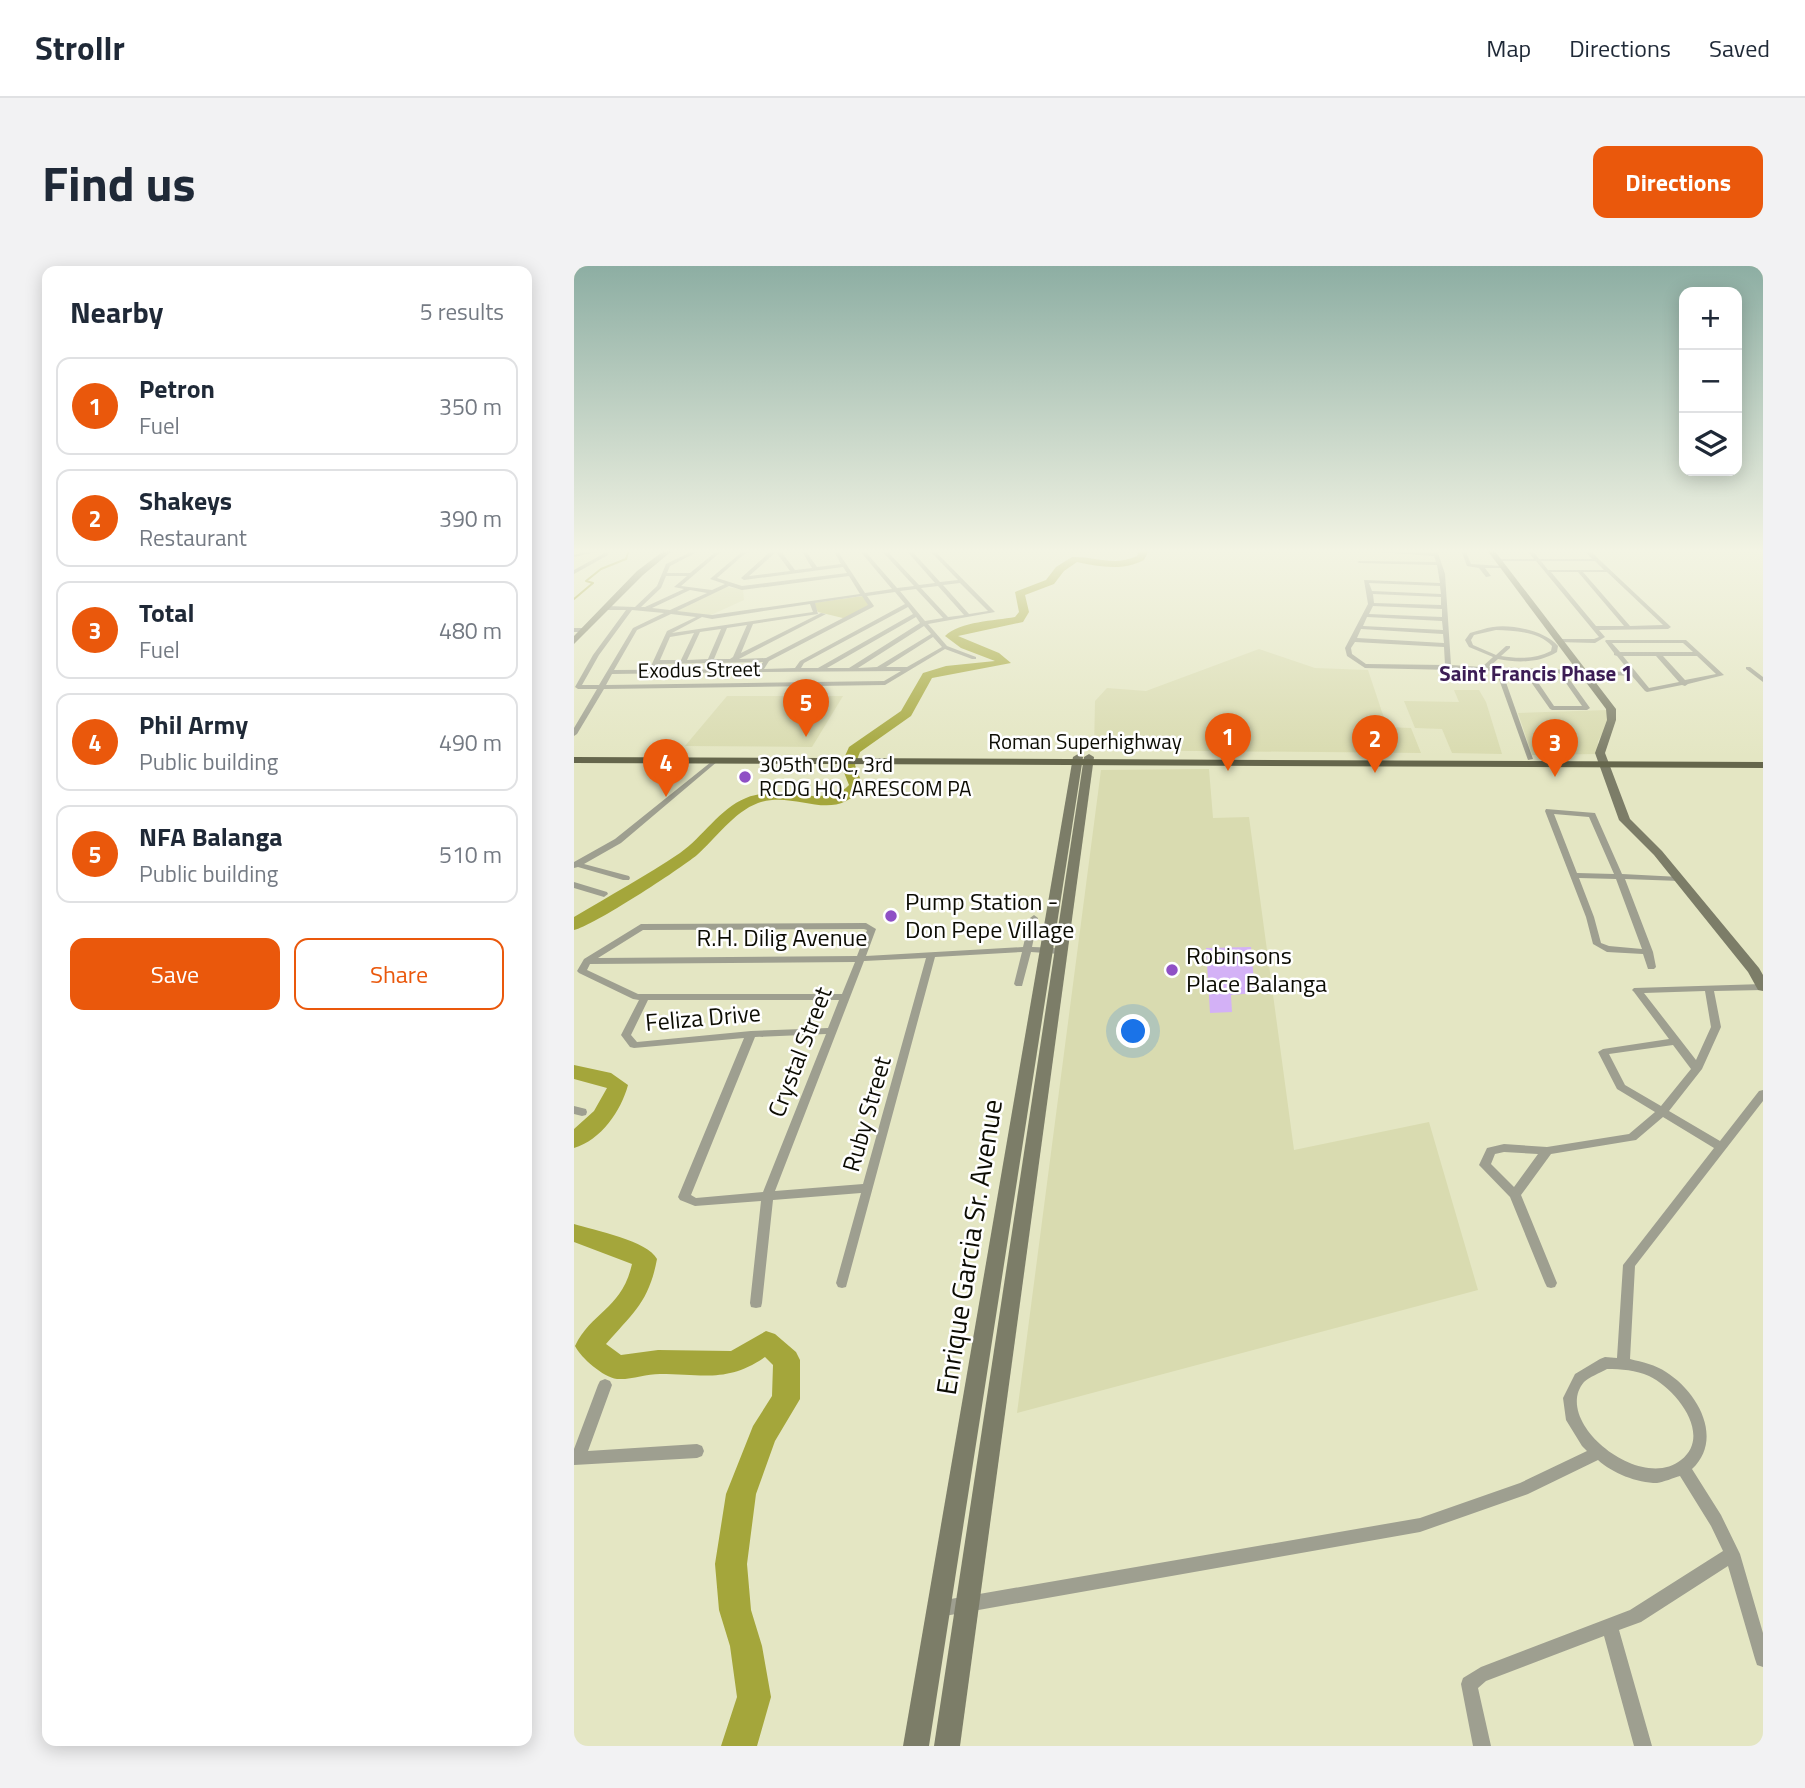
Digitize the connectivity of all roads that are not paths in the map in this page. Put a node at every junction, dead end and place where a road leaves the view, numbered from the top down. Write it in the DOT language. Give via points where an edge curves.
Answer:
graph roads {
  1 [pos="596,619"];
  2 [pos="626,619"];
  3 [pos="656,619"];
  4 [pos="697,619"];
  5 [pos="776,619"];
  6 [pos="809,619"];
  7 [pos="847,619"];
  8 [pos="882,619"];
  9 [pos="908,619"];
  10 [pos="919,619"];
  11 [pos="947,619"];
  12 [pos="1364,619"];
  13 [pos="1445,619"];
  14 [pos="1542,619"];
  15 [pos="1587,619"];
  16 [pos="1621,619"];
  17 [pos="1660,619"];
  18 [pos="751,623"];
  19 [pos="923,624"];
  20 [pos="725,626"];
  21 [pos="1360,627"];
  22 [pos="1595,628"];
  23 [pos="1629,628"];
  24 [pos="574,630"];
  25 [pos="585,630"];
  26 [pos="698,631"];
  27 [pos="1445,632"];
  28 [pos="669,635"];
  29 [pos="933,635"];
  30 [pos="1353,640"];
  31 [pos="574,641"];
  32 [pos="768,641"];
  33 [pos="1559,641"];
  34 [pos="1446,645"];
  35 [pos="945,647"];
  36 [pos="1508,647"];
  37 [pos="1616,654"];
  38 [pos="1658,654"];
  39 [pos="1699,654"];
  40 [pos="974,657"];
  41 [pos="1495,657"];
  42 [pos="734,659"];
  43 [pos="767,660"];
  44 [pos="683,661"];
  45 [pos="710,661"];
  46 [pos="656,662"];
  47 [pos="1448,667"];
  48 [pos="908,669"];
  49 [pos="1483,669"];
  50 [pos="797,670"];
  51 [pos="819,670"];
  52 [pos="849,670"];
  53 [pos="879,670"];
  54 [pos="1499,670"];
  55 [pos="1763,670"];
  56 [pos="760,671"];
  57 [pos="1527,671"];
  58 [pos="610,672"];
  59 [pos="652,672"];
  60 [pos="1562,672"];
  61 [pos="1583,673"];
  62 [pos="1631,674"];
  63 [pos="1763,680"];
  64 [pos="1685,684"];
  65 [pos="749,685"];
  66 [pos="601,688"];
  67 [pos="574,734"];
  68 [pos="574,758"];
  69 [pos="1083,759"];
  70 [pos="1530,759"];
  71 [pos="1763,759"];
  72 [pos="716,760"];
  73 [pos="844,760"];
  74 [pos="1603,762"];
  75 [pos="1763,765"];
  76 [pos="575,864"];
  77 [pos="1574,874"];
  78 [pos="1619,877"];
  79 [pos="626,878"];
  80 [pos="1681,879"];
  81 [pos="574,885"];
  82 [pos="604,894"];
  83 [pos="1034,918"];
  84 [pos="1044,950"];
  85 [pos="1648,952"];
  86 [pos="931,956"];
  87 [pos="859,959"];
  88 [pos="587,961"];
  89 [pos="1651,967"];
  90 [pos="1759,971"];
  91 [pos="1019,984"];
  92 [pos="1763,987"];
  93 [pos="1709,989"];
  94 [pos="843,997"];
  95 [pos="645,998"];
  96 [pos="831,1031"];
  97 [pos="751,1034"];
  98 [pos="1675,1041"];
  99 [pos="1697,1069"];
  100 [pos="1763,1094"];
  101 [pos="1662,1112"];
  102 [pos="1721,1147"];
  103 [pos="1547,1151"];
  104 [pos="867,1188"];
  105 [pos="1515,1195"];
  106 [pos="767,1197"];
  107 [pos="842,1283"];
  108 [pos="1551,1283"];
  109 [pos="756,1303"];
  110 [pos="1623,1363"];
  111 [pos="605,1385"];
  112 [pos="697,1451"];
  113 [pos="1598,1453"];
  114 [pos="576,1458"];
  115 [pos="1682,1468"];
  116 [pos="1732,1554"];
  117 [pos="967,1606"];
  118 [pos="938,1609"];
  119 [pos="1610,1627"];
  120 [pos="1763,1659"];
  121 [pos="916,1746"];
  122 [pos="947,1746"];
  123 [pos="1482,1746"];
  124 [pos="1643,1746"];
  1 -- 25 [label="main road"];
  2 -- 66 [label="street, Exodus Street" via="578,686"];
  3 -- 58 [label="street" via="635,629"];
  4 -- 28 [label="street"];
  5 -- 18 [label="street"];
  5 -- 32 [label="street"];
  6 -- 32 [label="street"];
  7 -- 43 [label="street"];
  8 -- 50 [label="street" via="802,662"];
  9 -- 51 [label="street"];
  10 -- 19 [label="street"];
  11 -- 19 [label="street"];
  12 -- 21 [label="street"];
  13 -- 27 [label="street"];
  14 -- 33 [label="main road"];
  15 -- 22 [label="street"];
  16 -- 23 [label="street"];
  17 -- 23 [label="street" via="1668,627"];
  18 -- 20 [label="street"];
  18 -- 42 [label="street"];
  19 -- 29 [label="street"];
  19 -- 52 [label="street"];
  20 -- 26 [label="street"];
  20 -- 45 [label="street"];
  21 -- 27 [label="street"];
  21 -- 30 [label="street"];
  22 -- 23 [label="street"];
  22 -- 33 [label="street" via="1602,637 1599,640"];
  24 -- 25 [label="street"];
  25 -- 31 [label="main road"];
  26 -- 28 [label="street"];
  26 -- 44 [label="street"];
  27 -- 34 [label="street"];
  28 -- 46 [label="street"];
  29 -- 35 [label="street"];
  29 -- 53 [label="street"];
  30 -- 34 [label="street"];
  30 -- 47 [label="street" via="1349,656 1365,666"];
  32 -- 42 [label="street"];
  33 -- 61 [label="main road"];
  34 -- 47 [label="street"];
  35 -- 40 [label="street"];
  35 -- 48 [label="street, Exodus Street"];
  36 -- 41 [label="street"];
  37 -- 38 [label="street"];
  37 -- 39 [label="street" via="1608,641 1681,640"];
  37 -- 62 [label="street"];
  38 -- 39 [label="street"];
  38 -- 64 [label="street"];
  39 -- 64 [label="street" via="1721,676"];
  41 -- 41 [label="street" via="1471,646 1472,634 1511,628 1541,635 1555,646 1554,652 1533,659"];
  41 -- 49 [label="street"];
  42 -- 43 [label="street"];
  42 -- 45 [label="street"];
  43 -- 56 [label="street"];
  44 -- 45 [label="street"];
  44 -- 46 [label="street"];
  46 -- 59 [label="street"];
  47 -- 49 [label="street"];
  48 -- 53 [label="street"];
  48 -- 65 [label="street, Exodus Street" via="885,683"];
  49 -- 54 [label="street"];
  50 -- 51 [label="street"];
  50 -- 56 [label="street"];
  51 -- 52 [label="street"];
  52 -- 53 [label="street"];
  54 -- 57 [label="street"];
  54 -- 70 [label="street"];
  55 -- 63 [label="street" via="1749,669"];
  56 -- 59 [label="street"];
  56 -- 65 [label="street"];
  57 -- 60 [label="street"];
  57 -- 60 [label="street" via="1552,708 1587,708"];
  58 -- 59 [label="street"];
  58 -- 66 [label="street"];
  60 -- 61 [label="street"];
  61 -- 62 [label="street"];
  61 -- 74 [label="main road" via="1614,715 1601,741"];
  62 -- 64 [label="street" via="1647,690"];
  65 -- 66 [label="street, Exodus Street"];
  66 -- 67 [label="street"];
  68 -- 72 [label="main road, Roman Superhighway"];
  68 -- 73 [label="main road, Roman Superhighway"];
  69 -- 70 [label="main road, Roman Superhighway"];
  69 -- 73 [label="main road, Roman Superhighway"];
  69 -- 74 [label="main road, Roman Superhighway"];
  69 -- 84 [label="main road, Enrique Garcia Sr. Avenue"];
  70 -- 74 [label="main road, Roman Superhighway"];
  71 -- 74 [label="main road, Roman Superhighway"];
  72 -- 73 [label="main road, Roman Superhighway"];
  72 -- 76 [label="street" via="618,841"];
  74 -- 75 [label="main road, Roman Superhighway"];
  74 -- 80 [label="main road" via="1625,820"];
  76 -- 79 [label="street"];
  77 -- 78 [label="street"];
  77 -- 78 [label="street" via="1549,813 1552,810 1592,815"];
  77 -- 85 [label="street" via="1597,944 1607,950"];
  78 -- 80 [label="street"];
  78 -- 85 [label="street"];
  80 -- 90 [label="main road"];
  81 -- 82 [label="street"];
  83 -- 84 [label="street"];
  84 -- 86 [label="street, R.H. Dilig Avenue"];
  84 -- 91 [label="street"];
  84 -- 117 [label="main road, Enrique Garcia Sr. Avenue"];
  84 -- 118 [label="main road, Enrique Garcia Sr. Avenue"];
  85 -- 89 [label="street"];
  86 -- 87 [label="street, R.H. Dilig Avenue"];
  86 -- 104 [label="street, Ruby Street"];
  87 -- 88 [label="street, R.H. Dilig Avenue"];
  87 -- 88 [label="street, Crystal Street" via="872,929 866,926 641,927"];
  87 -- 94 [label="street, Crystal Street"];
  88 -- 95 [label="street" via="582,971 631,996"];
  90 -- 92 [label="main road"];
  92 -- 93 [label="street"];
  93 -- 98 [label="street" via="1637,990"];
  93 -- 99 [label="street" via="1716,1027"];
  94 -- 95 [label="street"];
  94 -- 96 [label="street, Crystal Street"];
  95 -- 97 [label="street, Feliza Drive" via="626,1035 634,1045"];
  96 -- 97 [label="street, Feliza Drive"];
  96 -- 106 [label="street, Crystal Street"];
  97 -- 106 [label="street" via="684,1197"];
  98 -- 99 [label="street"];
  98 -- 101 [label="street" via="1603,1052 1621,1087"];
  99 -- 101 [label="street"];
  100 -- 102 [label="street"];
  101 -- 102 [label="street"];
  101 -- 103 [label="street" via="1632,1137"];
  102 -- 110 [label="street" via="1629,1265"];
  103 -- 105 [label="street"];
  103 -- 105 [label="street" via="1491,1151 1485,1165"];
  104 -- 106 [label="street"];
  104 -- 107 [label="street, Ruby Street"];
  105 -- 108 [label="street"];
  106 -- 109 [label="street, Crystal Street"];
  110 -- 113 [label="street" via="1590,1368 1571,1390 1574,1422"];
  110 -- 115 [label="street" via="1662,1377 1692,1406 1700,1442 1695,1457"];
  111 -- 114 [label="street"];
  112 -- 114 [label="street"];
  113 -- 115 [label="street" via="1632,1472 1668,1474"];
  113 -- 117 [label="street" via="1523,1489 1420,1525"];
  115 -- 116 [label="street" via="1720,1526"];
  116 -- 119 [label="street"];
  116 -- 120 [label="street"];
  117 -- 118 [label="street"];
  117 -- 122 [label="main road, Enrique Garcia Sr. Avenue"];
  118 -- 121 [label="main road, Enrique Garcia Sr. Avenue"];
  119 -- 123 [label="street" via="1481,1675 1469,1684"];
  119 -- 124 [label="street"];
}
